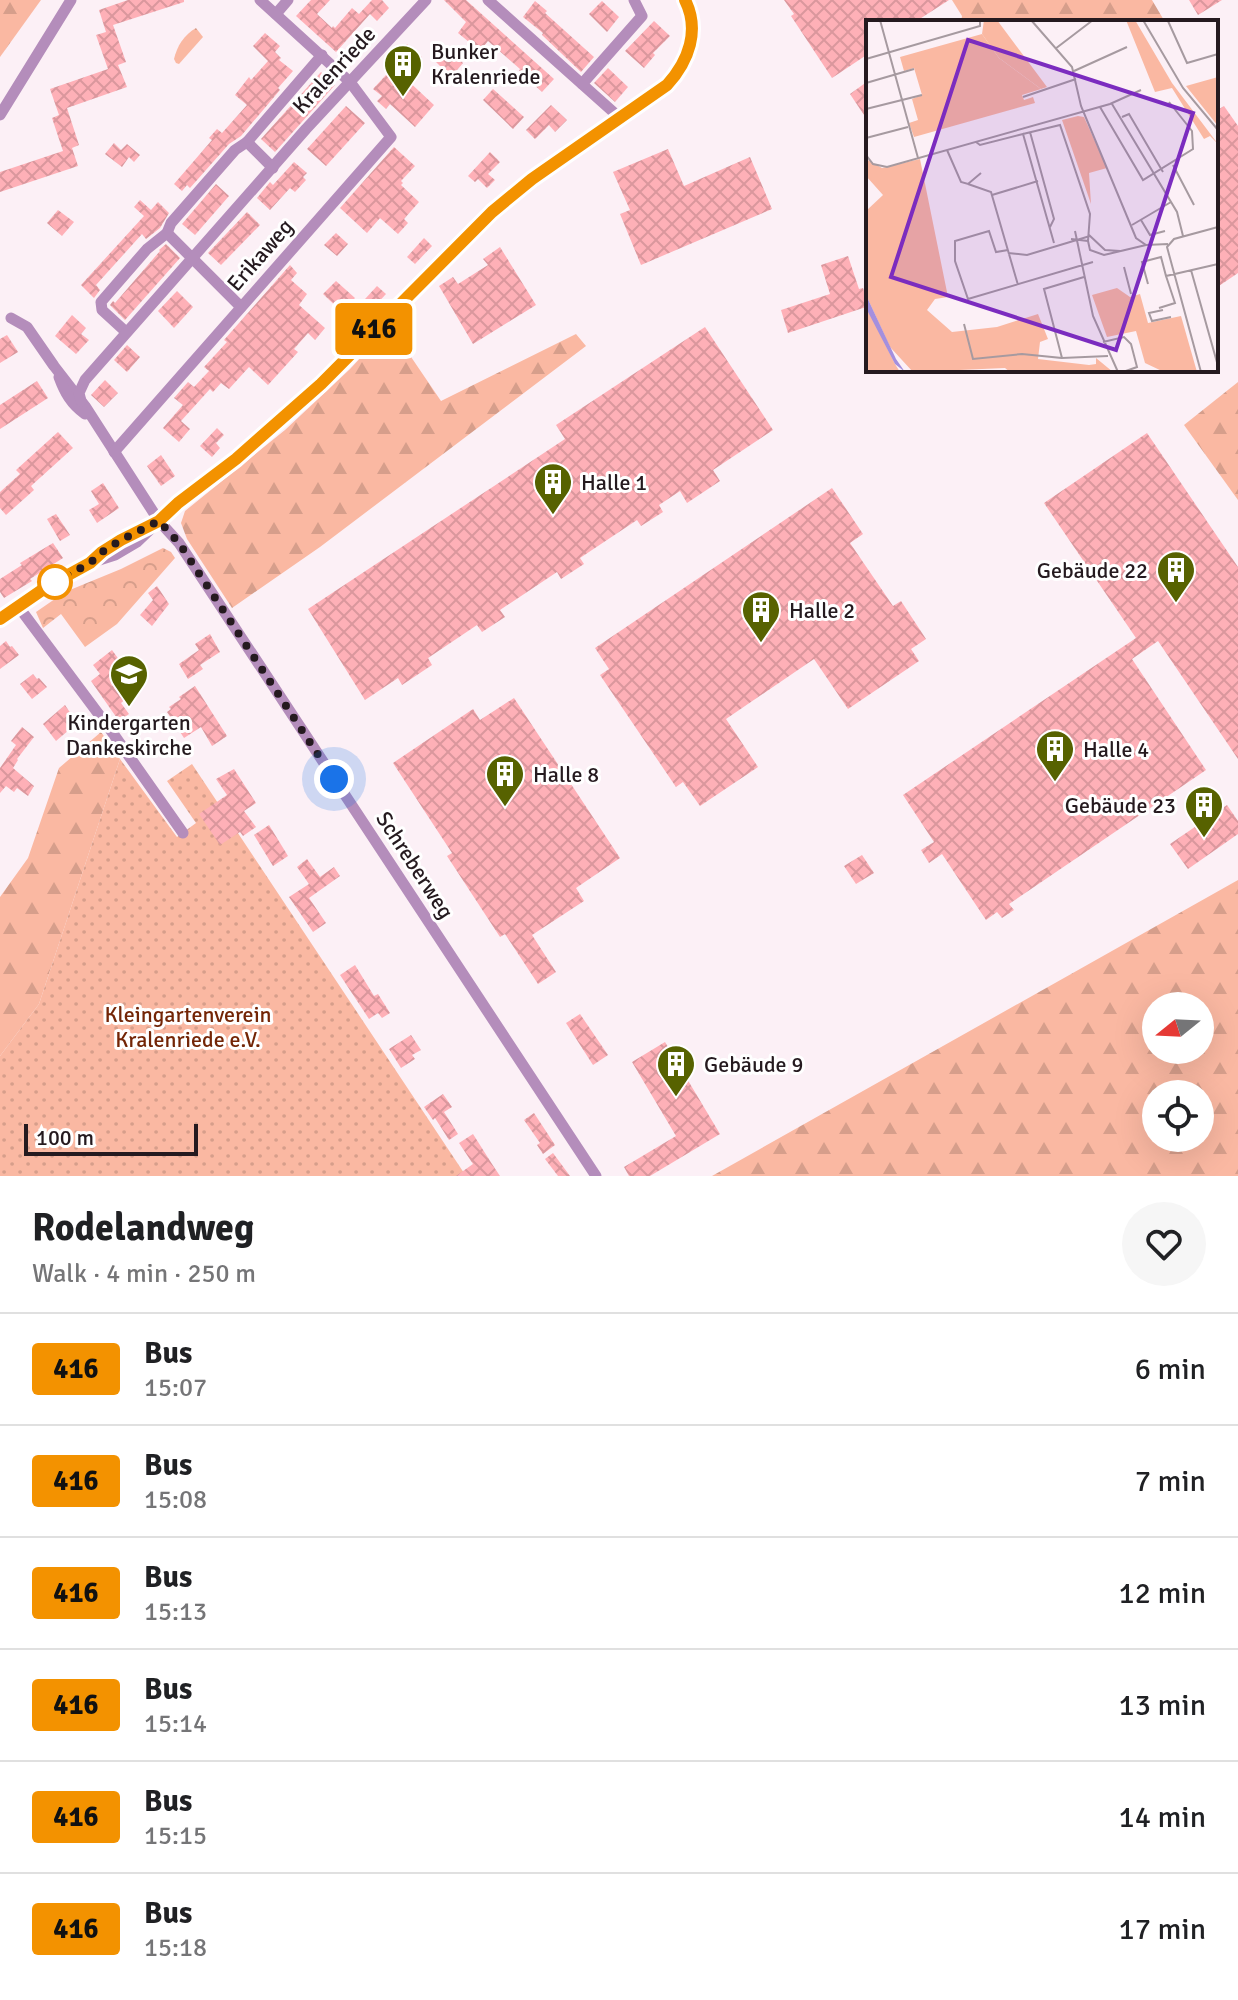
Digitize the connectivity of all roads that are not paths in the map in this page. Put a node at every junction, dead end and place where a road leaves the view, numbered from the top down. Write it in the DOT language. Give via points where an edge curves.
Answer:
graph roads {
  1 [pos="71,0"];
  2 [pos="260,0"];
  3 [pos="288,0"];
  4 [pos="426,0"];
  5 [pos="488,0"];
  6 [pos="634,0"];
  7 [pos="685,0"];
  8 [pos="276,14"];
  9 [pos="322,55"];
  10 [pos="350,82"];
  11 [pos="582,84"];
  12 [pos="0,115"];
  13 [pos="620,118"];
  14 [pos="247,142"];
  15 [pos="273,168"];
  16 [pos="167,233"];
  17 [pos="192,259"];
  18 [pos="241,307"];
  19 [pos="11,318"];
  20 [pos="126,332"];
  21 [pos="56,369"];
  22 [pos="81,401"];
  23 [pos="92,418"];
  24 [pos="114,452"];
  25 [pos="159,521"];
  26 [pos="18,606"];
  27 [pos="0,619"];
  28 [pos="183,833"];
  29 [pos="596,1176"];
  1 -- 12 [label="street"];
  2 -- 8 [label="street"];
  3 -- 8 [label="street"];
  4 -- 10 [label="street, Kralenriede"];
  5 -- 11 [label="street"];
  6 -- 11 [label="street" via="642,16"];
  7 -- 13 [label="street" via="693,30 680,68 667,85"];
  8 -- 9 [label="street"];
  9 -- 10 [label="street"];
  9 -- 14 [label="street, Kralenriede"];
  10 -- 15 [label="street, Kralenriede"];
  10 -- 18 [label="street, Erikaweg" via="391,137"];
  11 -- 13 [label="street"];
  13 -- 25 [label="street" via="492,212 321,384"];
  14 -- 15 [label="street"];
  14 -- 16 [label="street, Kralenriede"];
  15 -- 17 [label="street, Kralenriede"];
  16 -- 17 [label="street"];
  16 -- 20 [label="street, Kralenriede" via="101,302 102,310"];
  17 -- 18 [label="street"];
  17 -- 20 [label="street, Kralenriede"];
  18 -- 24 [label="street, Erikaweg"];
  19 -- 21 [label="street, Schreberweg" via="27,327"];
  20 -- 22 [label="street, Kralenriede" via="85,380"];
  21 -- 22 [label="street, Schreberweg"];
  21 -- 23 [label="street, Schreberweg" via="73,405"];
  22 -- 23 [label="street, Schreberweg"];
  23 -- 24 [label="street, Schreberweg"];
  24 -- 25 [label="street, Schreberweg"];
  25 -- 26 [label="street"];
  25 -- 29 [label="street, Schreberweg" via="179,543"];
  26 -- 27 [label="street"];
  26 -- 28 [label="street"];
}
